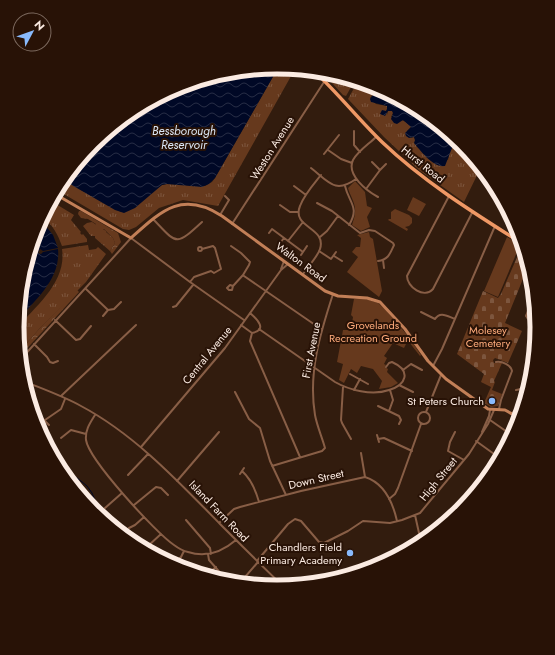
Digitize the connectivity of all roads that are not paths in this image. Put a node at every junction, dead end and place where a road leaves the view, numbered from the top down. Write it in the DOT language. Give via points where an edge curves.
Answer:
graph roads {
  1 [pos="322,78"];
  2 [pos="325,81"];
  3 [pos="354,131"];
  4 [pos="339,136"];
  5 [pos="376,136"];
  6 [pos="328,150"];
  7 [pos="360,152"];
  8 [pos="324,154"];
  9 [pos="372,162"];
  10 [pos="352,163"];
  11 [pos="386,164"];
  12 [pos="311,168"];
  13 [pos="380,170"];
  14 [pos="320,175"];
  15 [pos="357,178"];
  16 [pos="294,186"];
  17 [pos="345,186"];
  18 [pos="366,189"];
  19 [pos="306,195"];
  20 [pos="225,196"];
  21 [pos="449,196"];
  22 [pos="60,197"];
  23 [pos="378,197"];
  24 [pos="317,203"];
  25 [pos="280,205"];
  26 [pos="298,212"];
  27 [pos="473,212"];
  28 [pos="220,215"];
  29 [pos="338,216"];
  30 [pos="153,218"];
  31 [pos="202,222"];
  32 [pos="303,222"];
  33 [pos="232,224"];
  34 [pos="349,225"];
  35 [pos="495,226"];
  36 [pos="269,233"];
  37 [pos="513,234"];
  38 [pos="320,236"];
  39 [pos="512,237"];
  40 [pos="131,238"];
  41 [pos="284,238"];
  42 [pos="515,239"];
  43 [pos="288,241"];
  44 [pos="280,243"];
  45 [pos="231,246"];
  46 [pos="307,246"];
  47 [pos="202,248"];
  48 [pos="319,251"];
  49 [pos="303,252"];
  50 [pos="336,252"];
  51 [pos="301,255"];
  52 [pos="334,256"];
  53 [pos="383,260"];
  54 [pos="284,261"];
  55 [pos="342,261"];
  56 [pos="378,261"];
  57 [pos="288,264"];
  58 [pos="384,268"];
  59 [pos="281,270"];
  60 [pos="243,275"];
  61 [pos="302,275"];
  62 [pos="190,282"];
  63 [pos="193,285"];
  64 [pos="233,286"];
  65 [pos="86,289"];
  66 [pos="266,292"];
  67 [pos="333,294"];
  68 [pos="120,302"];
  69 [pos="173,307"];
  70 [pos="530,307"];
  71 [pos="108,310"];
  72 [pos="421,312"];
  73 [pos="250,313"];
  74 [pos="103,316"];
  75 [pos="454,319"];
  76 [pos="55,320"];
  77 [pos="244,320"];
  78 [pos="531,320"];
  79 [pos="136,324"];
  80 [pos="241,325"];
  81 [pos="91,326"];
  82 [pos="259,329"];
  83 [pos="321,329"];
  84 [pos="252,333"];
  85 [pos="34,344"];
  86 [pos="26,354"];
  87 [pos="58,361"];
  88 [pos="496,362"];
  89 [pos="433,366"];
  90 [pos="314,367"];
  91 [pos="386,367"];
  92 [pos="404,370"];
  93 [pos="422,370"];
  94 [pos="350,374"];
  95 [pos="441,375"];
  96 [pos="360,379"];
  97 [pos="31,384"];
  98 [pos="368,384"];
  99 [pos="399,385"];
  100 [pos="343,387"];
  101 [pos="523,389"];
  102 [pos="354,390"];
  103 [pos="390,390"];
  104 [pos="516,390"];
  105 [pos="235,392"];
  106 [pos="413,392"];
  107 [pos="61,396"];
  108 [pos="65,399"];
  109 [pos="378,406"];
  110 [pos="518,408"];
  111 [pos="499,409"];
  112 [pos="490,410"];
  113 [pos="494,410"];
  114 [pos="389,411"];
  115 [pos="426,412"];
  116 [pos="512,414"];
  117 [pos="95,415"];
  118 [pos="515,417"];
  119 [pos="42,418"];
  120 [pos="45,420"];
  121 [pos="490,420"];
  122 [pos="399,424"];
  123 [pos="421,424"];
  124 [pos="49,425"];
  125 [pos="219,432"];
  126 [pos="455,432"];
  127 [pos="508,433"];
  128 [pos="86,434"];
  129 [pos="377,435"];
  130 [pos="480,435"];
  131 [pos="61,438"];
  132 [pos="351,439"];
  133 [pos="378,439"];
  134 [pos="476,441"];
  135 [pos="379,442"];
  136 [pos="140,447"];
  137 [pos="412,450"];
  138 [pos="361,453"];
  139 [pos="148,454"];
  140 [pos="496,455"];
  141 [pos="300,457"];
  142 [pos="464,460"];
  143 [pos="272,466"];
  144 [pos="240,474"];
  145 [pos="128,475"];
  146 [pos="365,477"];
  147 [pos="177,480"];
  148 [pos="122,493"];
  149 [pos="168,495"];
  150 [pos="286,495"];
  151 [pos="389,498"];
  152 [pos="259,502"];
  153 [pos="134,505"];
  154 [pos="105,508"];
  155 [pos="415,515"];
  156 [pos="144,517"];
  157 [pos="186,520"];
  158 [pos="397,522"];
  159 [pos="219,523"];
  160 [pos="129,528"];
  161 [pos="161,534"];
  162 [pos="421,536"];
  163 [pos="236,540"];
  164 [pos="149,546"];
  165 [pos="184,551"];
  166 [pos="209,554"];
  167 [pos="177,561"];
  168 [pos="257,562"];
  169 [pos="216,567"];
  170 [pos="210,572"];
  171 [pos="222,574"];
  172 [pos="243,579"];
  173 [pos="277,581"];
  1 -- 2 [label="main road, Hurst Road"];
  2 -- 5 [label="main road, Hurst Road"];
  2 -- 33 [label="street, Weston Avenue"];
  3 -- 7 [label="street" via="354,145"];
  4 -- 6 [label="street"];
  5 -- 7 [label="street"];
  5 -- 21 [label="main road, Hurst Road"];
  6 -- 8 [label="street"];
  6 -- 10 [label="street"];
  7 -- 10 [label="street"];
  9 -- 13 [label="street"];
  10 -- 15 [label="street" via="352,170"];
  11 -- 13 [label="street"];
  12 -- 14 [label="street"];
  13 -- 18 [label="street"];
  14 -- 17 [label="street" via="334,185"];
  14 -- 19 [label="street"];
  15 -- 17 [label="street"];
  15 -- 18 [label="street"];
  16 -- 19 [label="street"];
  17 -- 34 [label="street" via="354,210"];
  18 -- 23 [label="street"];
  19 -- 26 [label="street"];
  20 -- 28 [label="street" via="229,200"];
  21 -- 27 [label="main road, Hurst Road"];
  21 -- 27 [label="street" via="407,276 414,289 428,293 433,289"];
  22 -- 40 [label="main road"];
  24 -- 29 [label="street"];
  25 -- 26 [label="street" via="290,212"];
  26 -- 32 [label="street"];
  27 -- 35 [label="main road, Hurst Road"];
  28 -- 30 [label="main road, Walton Road" via="203,207 184,205 164,210"];
  28 -- 33 [label="main road, Walton Road"];
  29 -- 34 [label="street"];
  29 -- 38 [label="street"];
  30 -- 31 [label="street" via="177,240 184,238"];
  30 -- 40 [label="main road, Walton Road"];
  32 -- 38 [label="street"];
  32 -- 43 [label="street"];
  33 -- 54 [label="main road, Walton Road"];
  34 -- 53 [label="street" via="360,233 375,231 393,243 389,256"];
  35 -- 39 [label="main road, Hurst Road"];
  35 -- 75 [label="street"];
  36 -- 41 [label="street" via="272,229"];
  37 -- 39 [label="street"];
  38 -- 48 [label="street"];
  39 -- 42 [label="main road, Hurst Road"];
  40 -- 62 [label="street"];
  40 -- 65 [label="street"];
  41 -- 43 [label="street"];
  41 -- 44 [label="street"];
  43 -- 49 [label="street"];
  45 -- 60 [label="street" via="250,262"];
  46 -- 49 [label="street"];
  47 -- 62 [label="street" via="215,248 221,269 194,277"];
  48 -- 52 [label="street" via="329,258"];
  48 -- 61 [label="street"];
  49 -- 51 [label="street"];
  50 -- 52 [label="street"];
  52 -- 55 [label="street"];
  53 -- 56 [label="street"];
  53 -- 58 [label="street"];
  54 -- 57 [label="main road, Walton Road"];
  54 -- 59 [label="street, Central Avenue"];
  57 -- 59 [label="street, Central Avenue"];
  57 -- 61 [label="main road, Walton Road"];
  59 -- 66 [label="street, Central Avenue"];
  60 -- 64 [label="street"];
  60 -- 66 [label="street"];
  61 -- 67 [label="main road, Walton Road"];
  62 -- 63 [label="street"];
  63 -- 69 [label="street"];
  63 -- 77 [label="street"];
  65 -- 71 [label="street"];
  65 -- 76 [label="street"];
  66 -- 73 [label="street, Central Avenue"];
  66 -- 83 [label="street"];
  67 -- 83 [label="street, First Avenue"];
  67 -- 89 [label="main road, Walton Road" via="380,302 405,329"];
  68 -- 71 [label="street"];
  70 -- 78 [label="street" via="526,316"];
  71 -- 74 [label="street"];
  72 -- 75 [label="street" via="435,318 442,314"];
  73 -- 77 [label="street, Central Avenue"];
  73 -- 82 [label="street" via="259,321"];
  75 -- 89 [label="street"];
  76 -- 81 [label="street" via="76,340"];
  76 -- 85 [label="street"];
  77 -- 80 [label="street, Central Avenue"];
  79 -- 107 [label="street"];
  80 -- 84 [label="street"];
  80 -- 136 [label="street, Central Avenue"];
  82 -- 84 [label="street"];
  82 -- 90 [label="street"];
  83 -- 90 [label="street, First Avenue"];
  84 -- 141 [label="street" via="250,341"];
  85 -- 86 [label="street"];
  85 -- 87 [label="street" via="50,362"];
  88 -- 111 [label="street" via="512,368"];
  89 -- 95 [label="main road, Walton Road"];
  90 -- 100 [label="street"];
  90 -- 141 [label="street, First Avenue" via="312,382 315,415 325,448"];
  91 -- 92 [label="street" via="392,362"];
  92 -- 93 [label="street" via="411,364"];
  92 -- 99 [label="street" via="405,376"];
  94 -- 96 [label="street"];
  95 -- 112 [label="main road, Walton Road"];
  95 -- 115 [label="street"];
  96 -- 98 [label="street"];
  96 -- 102 [label="street"];
  97 -- 107 [label="street, Island Farm Road"];
  99 -- 103 [label="street"];
  99 -- 106 [label="street"];
  100 -- 102 [label="street"];
  100 -- 132 [label="street" via="341,420"];
  101 -- 104 [label="street"];
  102 -- 103 [label="street"];
  103 -- 114 [label="street" via="393,400"];
  105 -- 143 [label="street" via="249,419 260,428"];
  107 -- 108 [label="street, Island Farm Road"];
  108 -- 117 [label="street, Island Farm Road"];
  108 -- 120 [label="street" via="61,409"];
  109 -- 114 [label="street"];
  110 -- 116 [label="street"];
  111 -- 113 [label="main road"];
  111 -- 116 [label="main road"];
  112 -- 113 [label="main road"];
  112 -- 130 [label="street, High Street"];
  113 -- 121 [label="street, High Street"];
  114 -- 122 [label="street" via="400,416"];
  115 -- 123 [label="street" via="418,414 418,421"];
  115 -- 123 [label="street" via="430,419 428,423"];
  116 -- 118 [label="main road"];
  117 -- 128 [label="street"];
  117 -- 136 [label="street, Island Farm Road"];
  119 -- 120 [label="street"];
  120 -- 124 [label="street"];
  121 -- 127 [label="street"];
  121 -- 130 [label="street, High Street"];
  123 -- 137 [label="street"];
  125 -- 147 [label="street"];
  126 -- 142 [label="street" via="448,451"];
  128 -- 131 [label="street" via="71,430"];
  128 -- 148 [label="street" via="86,442 92,455"];
  129 -- 133 [label="street"];
  130 -- 134 [label="street, High Street"];
  133 -- 135 [label="street"];
  133 -- 137 [label="street" via="384,438"];
  134 -- 140 [label="street"];
  134 -- 142 [label="street, High Street"];
  136 -- 139 [label="street, Island Farm Road"];
  137 -- 151 [label="street" via="396,494"];
  138 -- 146 [label="street"];
  139 -- 145 [label="street"];
  139 -- 147 [label="street, Island Farm Road"];
  141 -- 143 [label="street, First Avenue"];
  142 -- 155 [label="street, High Street" via="420,513"];
  143 -- 150 [label="street"];
  144 -- 152 [label="street" via="243,470"];
  146 -- 150 [label="street, Down Street"];
  146 -- 151 [label="street" via="373,481"];
  147 -- 159 [label="street, Island Farm Road"];
  148 -- 153 [label="street"];
  148 -- 154 [label="street"];
  149 -- 153 [label="street" via="156,486"];
  150 -- 152 [label="street, Down Street"];
  151 -- 158 [label="street"];
  152 -- 159 [label="street, Down Street" via="234,510"];
  153 -- 156 [label="street"];
  155 -- 158 [label="street, High Street"];
  155 -- 162 [label="street"];
  156 -- 160 [label="street"];
  156 -- 161 [label="street"];
  157 -- 166 [label="street" via="210,548"];
  158 -- 168 [label="street, High Street" via="384,524 365,521 322,544 301,521 295,519"];
  159 -- 163 [label="street, Island Farm Road"];
  161 -- 164 [label="street"];
  161 -- 165 [label="street"];
  163 -- 166 [label="street" via="223,550"];
  163 -- 168 [label="street, Island Farm Road"];
  165 -- 166 [label="street" via="197,555"];
  165 -- 167 [label="street"];
  166 -- 169 [label="street" via="209,560"];
  168 -- 172 [label="street"];
  168 -- 173 [label="street, Island Farm Road"];
  169 -- 170 [label="street"];
  169 -- 171 [label="street"];
}
